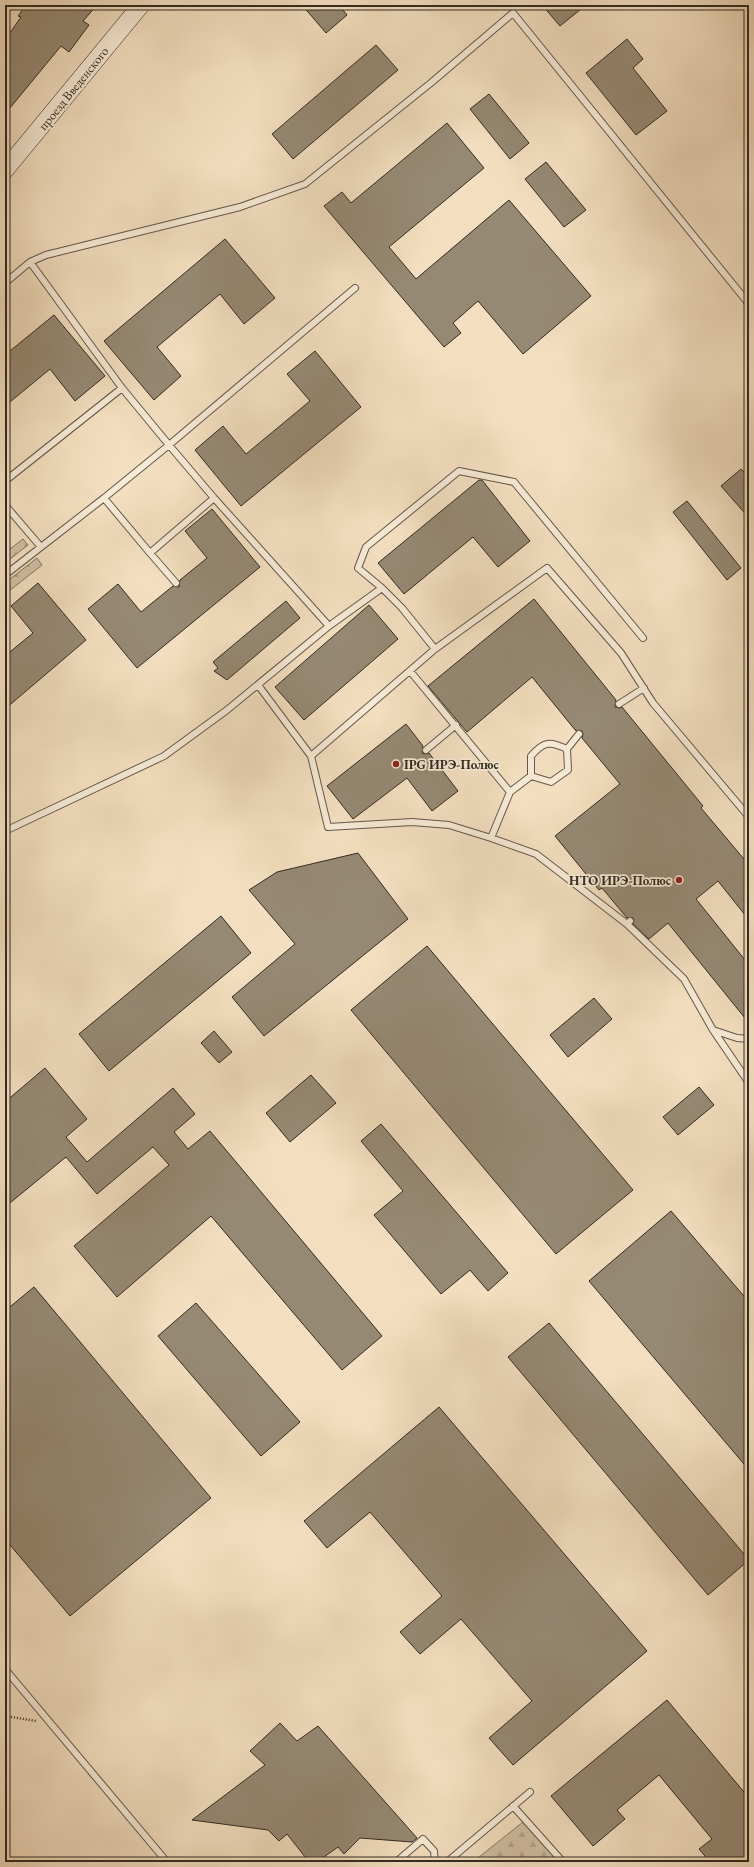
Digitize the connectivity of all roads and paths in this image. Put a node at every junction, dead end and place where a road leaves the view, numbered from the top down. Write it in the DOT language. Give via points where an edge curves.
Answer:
graph roads {
  1 [pos="141,5"];
  2 [pos="5,170"];
  3 [pos="30,262"];
  4 [pos="5,283"];
  5 [pos="355,288"];
  6 [pos="749,304"];
  7 [pos="122,388"];
  8 [pos="169,445"];
  9 [pos="5,481"];
  10 [pos="104,498"];
  11 [pos="214,498"];
  12 [pos="5,505"];
  13 [pos="41,547"];
  14 [pos="150,553"];
  15 [pos="5,575"];
  16 [pos="176,583"];
  17 [pos="382,588"];
  18 [pos="329,626"];
  19 [pos="643,638"];
  20 [pos="435,649"];
  21 [pos="410,671"];
  22 [pos="258,685"];
  23 [pos="644,688"];
  24 [pos="620,704"];
  25 [pos="456,725"];
  26 [pos="579,734"];
  27 [pos="567,749"];
  28 [pos="426,750"];
  29 [pos="311,756"];
  30 [pos="531,776"];
  31 [pos="510,792"];
  32 [pos="749,817"];
  33 [pos="5,831"];
  34 [pos="491,838"];
  35 [pos="713,1030"];
  36 [pos="749,1039"];
  37 [pos="749,1083"];
  38 [pos="5,1669"];
  39 [pos="5,1716"];
  40 [pos="52,1724"];
  41 [pos="530,1792"];
  42 [pos="513,1806"];
  43 [pos="167,1862"];
  44 [pos="396,1862"];
  45 [pos="435,1862"];
  46 [pos="447,1862"];
  47 [pos="563,1862"];
  1 -- 2 [label="street, проезд Введенского"];
  3 -- 4 [label="lane"];
  3 -- 6 [label="lane" via="46,255 240,207 305,184 513,13"];
  3 -- 7 [label="lane"];
  5 -- 8 [label="lane"];
  7 -- 8 [label="lane"];
  7 -- 9 [label="lane"];
  8 -- 10 [label="lane"];
  8 -- 11 [label="lane"];
  10 -- 13 [label="lane"];
  10 -- 14 [label="lane"];
  11 -- 14 [label="lane"];
  11 -- 18 [label="lane"];
  12 -- 13 [label="lane"];
  13 -- 15 [label="lane"];
  14 -- 16 [label="lane"];
  17 -- 18 [label="lane"];
  17 -- 19 [label="lane" via="358,568 366,548 459,471 514,482"];
  17 -- 20 [label="lane"];
  18 -- 22 [label="lane"];
  20 -- 21 [label="lane"];
  20 -- 23 [label="lane" via="547,568 621,653"];
  21 -- 25 [label="lane"];
  21 -- 29 [label="lane"];
  22 -- 29 [label="lane"];
  22 -- 33 [label="lane" via="164,756"];
  23 -- 24 [label="lane"];
  23 -- 32 [label="lane" via="653,703"];
  25 -- 28 [label="lane"];
  25 -- 31 [label="lane"];
  26 -- 27 [label="lane"];
  27 -- 30 [label="lane" via="553,743 540,746 531,756"];
  27 -- 30 [label="lane" via="568,770 551,782"];
  29 -- 34 [label="lane" via="328,828 412,822 448,825"];
  30 -- 31 [label="lane"];
  31 -- 34 [label="lane"];
  34 -- 35 [label="lane" via="536,854 628,923 684,979"];
  35 -- 36 [label="lane" via="736,1038"];
  35 -- 37 [label="lane"];
  38 -- 40 [label="lane"];
  39 -- 40 [label="path"];
  40 -- 43 [label="lane"];
  41 -- 42 [label="lane"];
  42 -- 46 [label="lane"];
  42 -- 47 [label="lane"];
  44 -- 45 [label="lane" via="423,1839 434,1851"];
}
